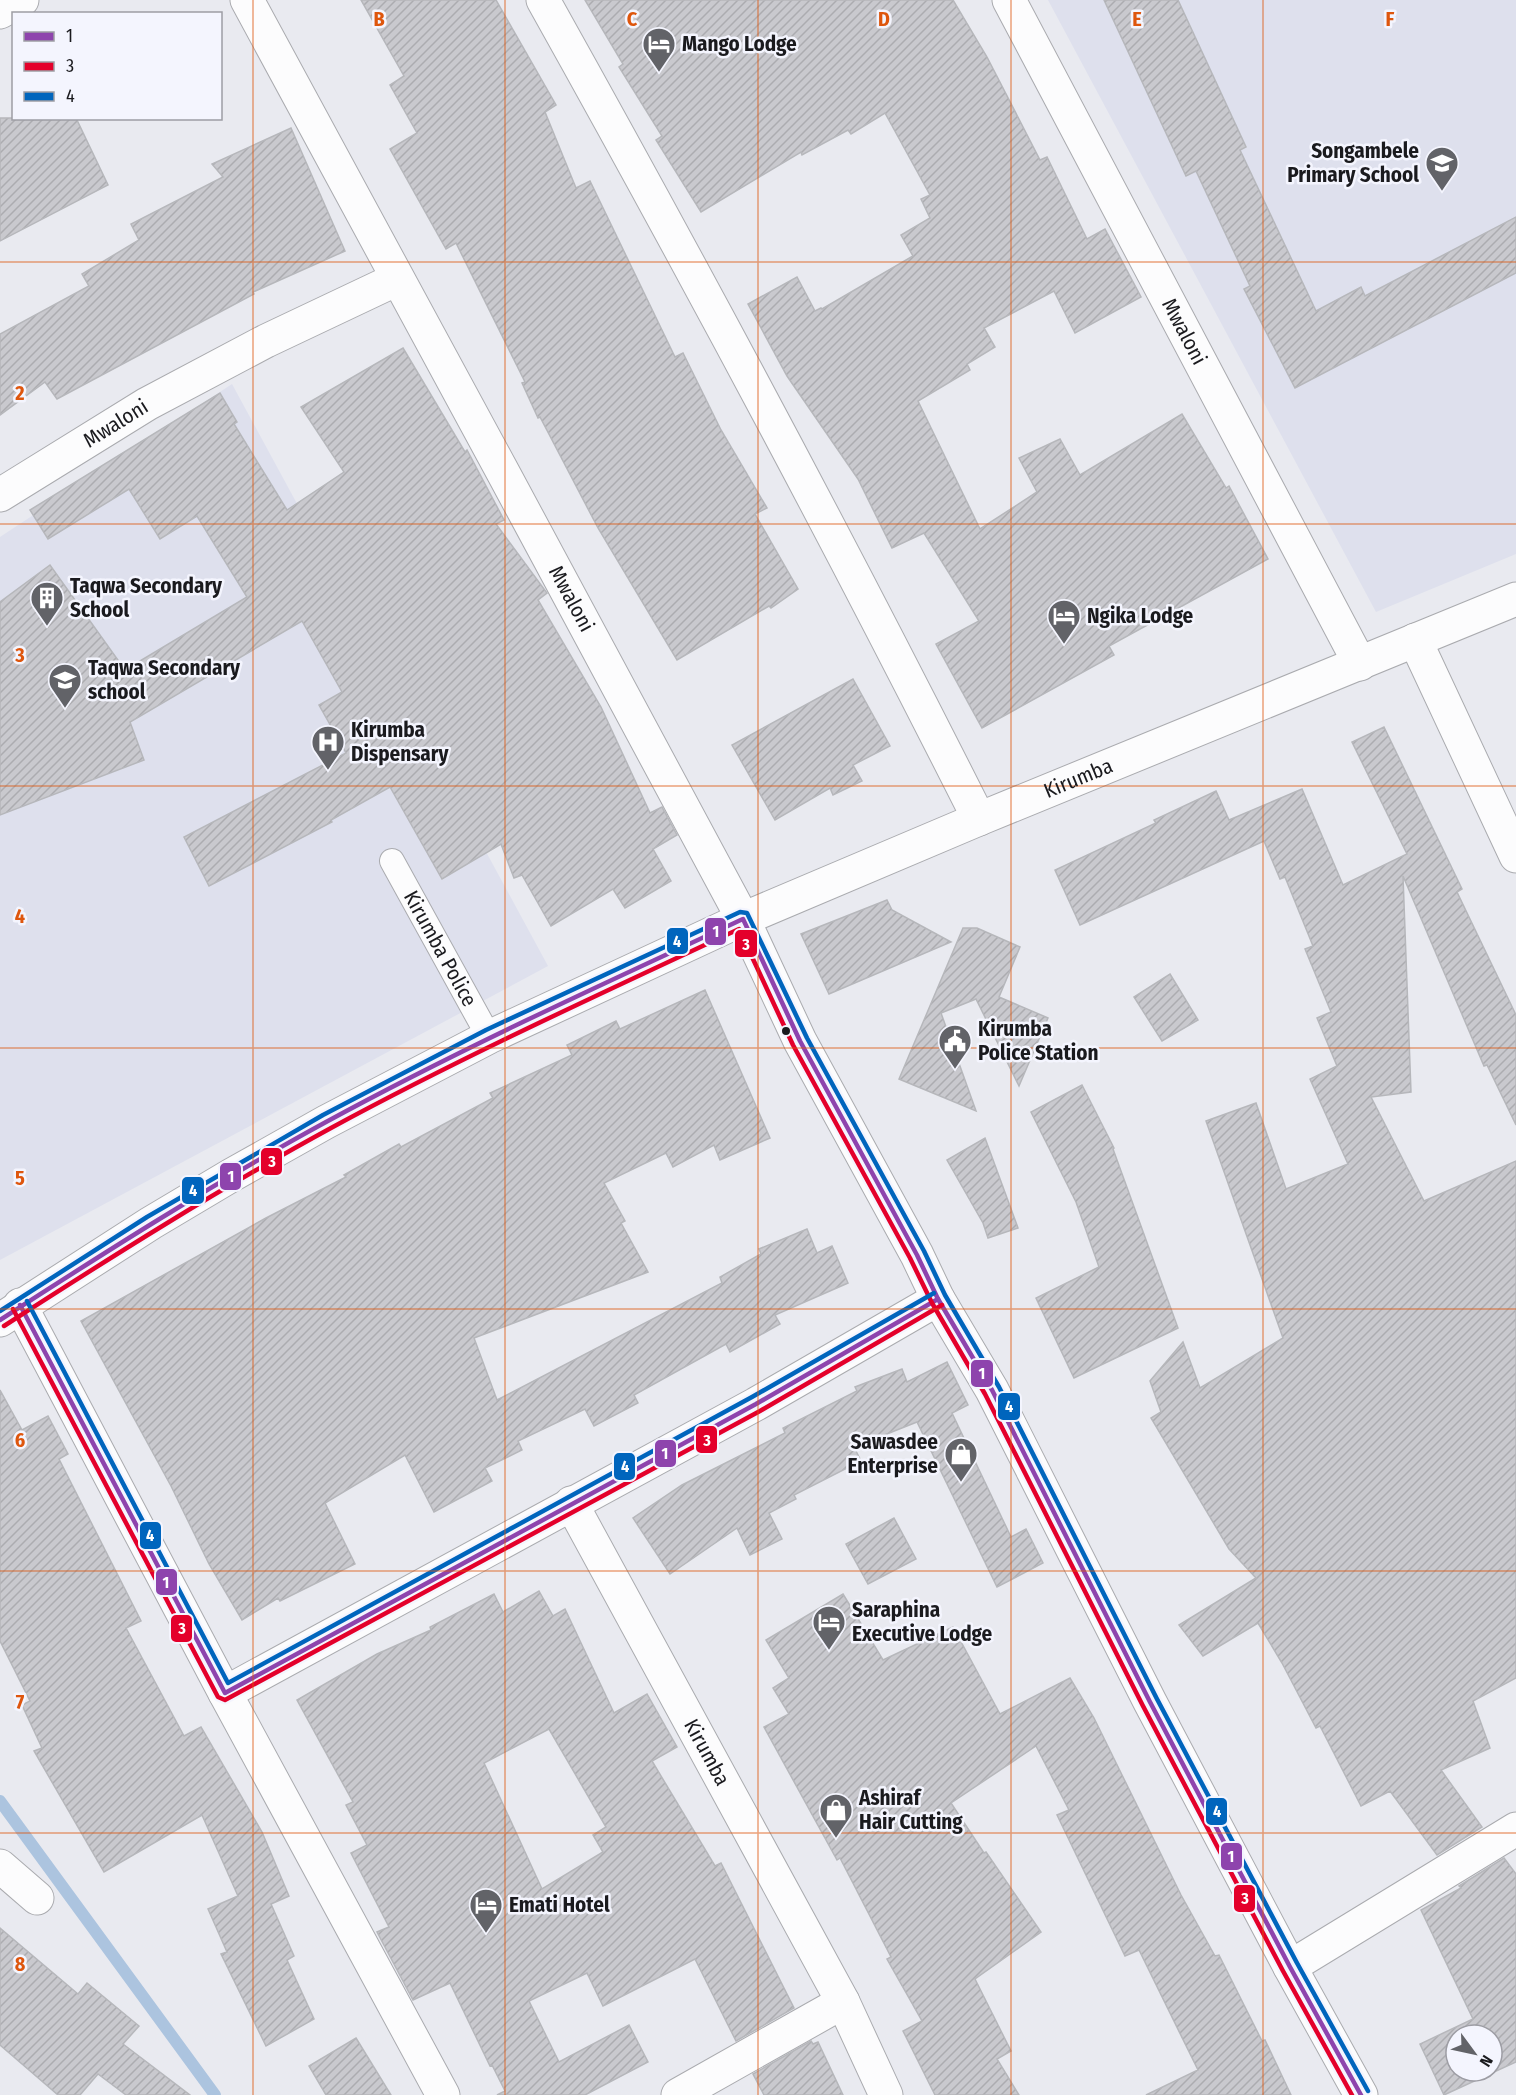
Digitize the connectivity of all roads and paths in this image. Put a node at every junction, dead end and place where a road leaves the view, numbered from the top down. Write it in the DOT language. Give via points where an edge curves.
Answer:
graph roads {
  1 [pos="22,0"];
  2 [pos="247,0"];
  3 [pos="543,0"];
  4 [pos="1010,0"];
  5 [pos="0,12"];
  6 [pos="397,279"];
  7 [pos="0,495"];
  8 [pos="1516,599"];
  9 [pos="1415,640"];
  10 [pos="1360,664"];
  11 [pos="979,819"];
  12 [pos="1516,856"];
  13 [pos="392,861"];
  14 [pos="743,919"];
  15 [pos="489,1037"];
  16 [pos="938,1299"];
  17 [pos="10,1313"];
  18 [pos="571,1503"];
  19 [pos="225,1693"];
  20 [pos="1516,1829"];
  21 [pos="0,1866"];
  22 [pos="37,1898"];
  23 [pos="1290,1967"];
  24 [pos="843,2002"];
  25 [pos="442,2095"];
  26 [pos="678,2095"];
  27 [pos="886,2095"];
  28 [pos="1361,2095"];
  1 -- 5 [label="street"];
  2 -- 6 [label="street, Mwaloni"];
  3 -- 11 [label="street" via="774,422"];
  4 -- 10 [label="street, Mwaloni"];
  6 -- 7 [label="street, Mwaloni" via="266,341 157,399"];
  6 -- 14 [label="street, Mwaloni"];
  8 -- 9 [label="street, Kirumba"];
  9 -- 10 [label="street, Kirumba"];
  9 -- 12 [label="street"];
  10 -- 11 [label="street, Kirumba"];
  11 -- 14 [label="street, Kirumba"];
  13 -- 15 [label="lane, Kirumba Police"];
  14 -- 15 [label="street"];
  14 -- 16 [label="street" via="800,1041"];
  15 -- 17 [label="street" via="239,1171"];
  16 -- 18 [label="street" via="756,1404"];
  16 -- 23 [label="street" via="992,1390"];
  17 -- 19 [label="street"];
  18 -- 19 [label="street"];
  18 -- 24 [label="street, Kirumba"];
  19 -- 25 [label="street"];
  20 -- 23 [label="street"];
  21 -- 22 [label="street"];
  23 -- 28 [label="street"];
  24 -- 26 [label="street"];
  24 -- 27 [label="street, Kirumba"];
}
